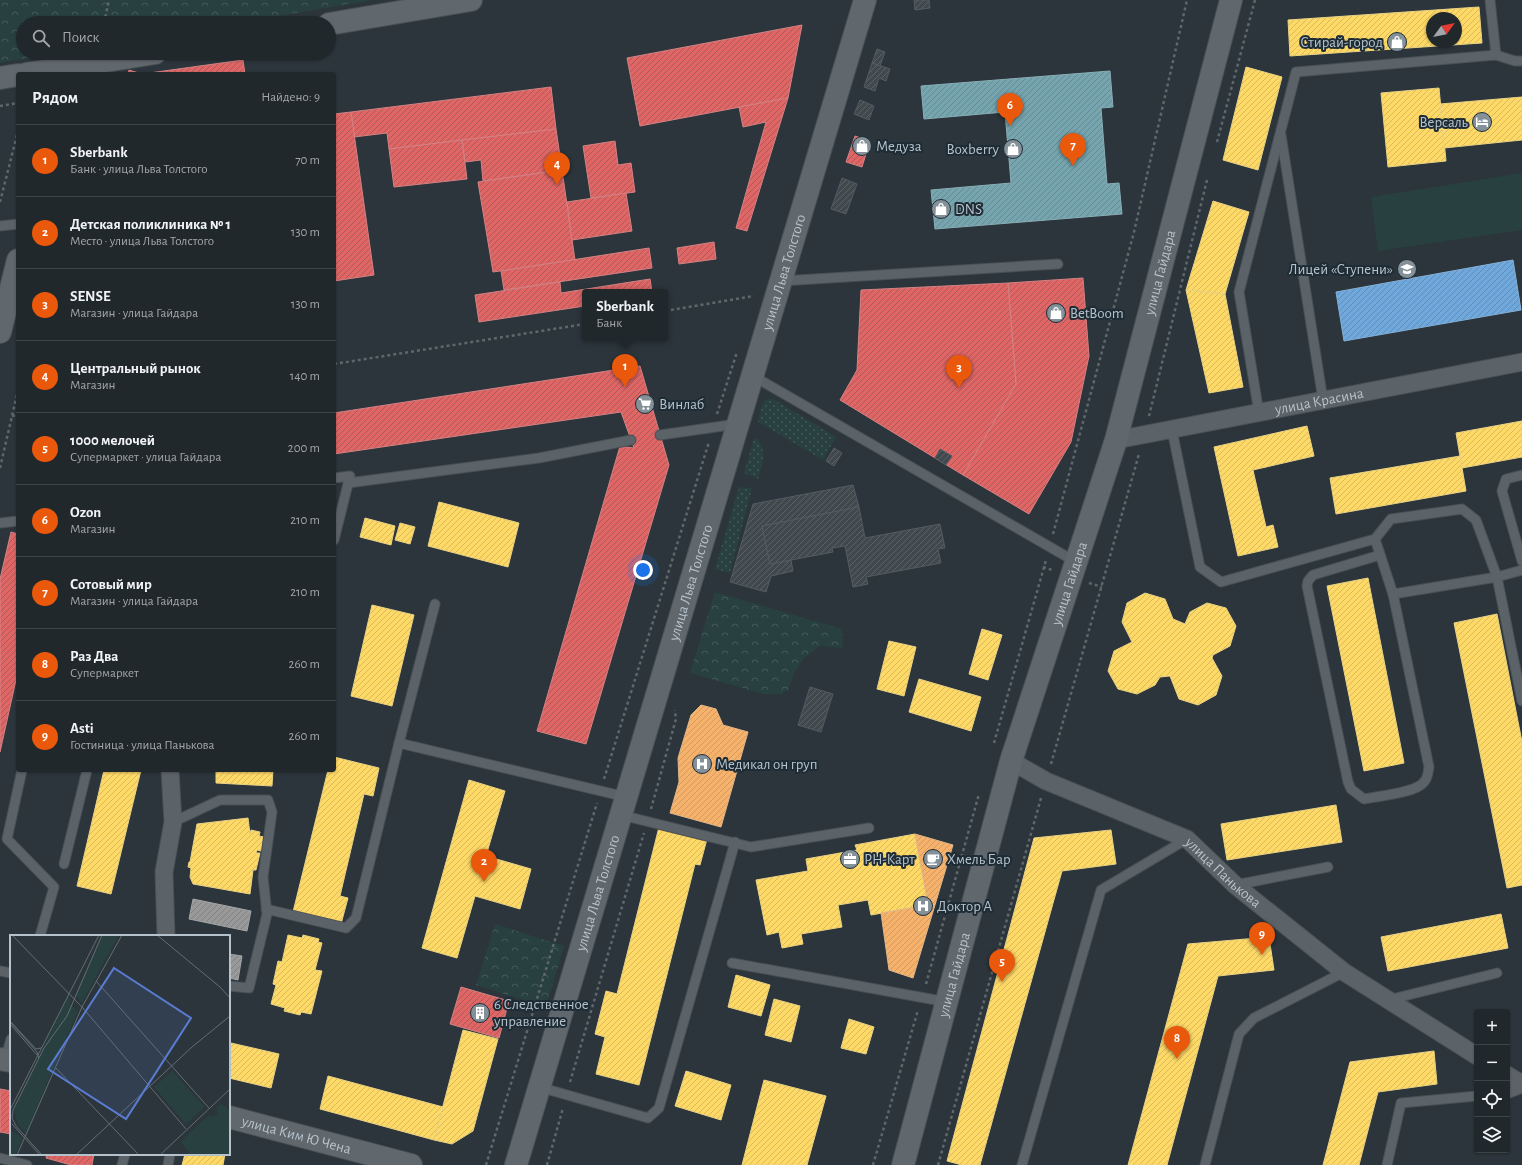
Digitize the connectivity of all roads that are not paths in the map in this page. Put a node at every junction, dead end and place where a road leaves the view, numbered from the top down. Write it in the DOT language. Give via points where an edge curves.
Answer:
graph roads {
  1 [pos="471,0"];
  2 [pos="865,0"];
  3 [pos="1231,0"];
  4 [pos="1490,0"];
  5 [pos="336,23"];
  6 [pos="1496,55"];
  7 [pos="119,60"];
  8 [pos="1522,61"];
  9 [pos="63,71"];
  10 [pos="51,72"];
  11 [pos="16,75"];
  12 [pos="0,78"];
  13 [pos="1280,131"];
  14 [pos="16,224"];
  15 [pos="0,226"];
  16 [pos="1058,264"];
  17 [pos="16,268"];
  18 [pos="781,281"];
  19 [pos="0,332"];
  20 [pos="1522,362"];
  21 [pos="753,376"];
  22 [pos="1323,400"];
  23 [pos="1259,413"];
  24 [pos="738,424"];
  25 [pos="1172,430"];
  26 [pos="660,434"];
  27 [pos="631,440"];
  28 [pos="1116,440"];
  29 [pos="1522,475"];
  30 [pos="336,478"];
  31 [pos="348,484"];
  32 [pos="16,520"];
  33 [pos="0,523"];
  34 [pos="336,532"];
  35 [pos="1375,539"];
  36 [pos="1380,555"];
  37 [pos="1522,561"];
  38 [pos="1076,562"];
  39 [pos="1522,570"];
  40 [pos="1497,577"];
  41 [pos="1393,594"];
  42 [pos="435,604"];
  43 [pos="1522,701"];
  44 [pos="399,743"];
  45 [pos="1011,761"];
  46 [pos="22,772"];
  47 [pos="87,772"];
  48 [pos="170,772"];
  49 [pos="623,806"];
  50 [pos="172,822"];
  51 [pos="869,828"];
  52 [pos="1187,839"];
  53 [pos="735,842"];
  54 [pos="64,864"];
  55 [pos="1328,867"];
  56 [pos="1235,885"];
  57 [pos="266,909"];
  58 [pos="40,935"];
  59 [pos="166,935"];
  60 [pos="732,963"];
  61 [pos="0,971"];
  62 [pos="1344,972"];
  63 [pos="10,973"];
  64 [pos="1497,973"];
  65 [pos="230,986"];
  66 [pos="1388,1000"];
  67 [pos="947,1002"];
  68 [pos="10,1042"];
  69 [pos="1474,1054"];
  70 [pos="5,1060"];
  71 [pos="1510,1077"];
  72 [pos="1522,1084"];
  73 [pos="539,1087"];
  74 [pos="1522,1088"];
  75 [pos="1510,1093"];
  76 [pos="1474,1096"];
  77 [pos="230,1117"];
  78 [pos="125,1155"];
  79 [pos="170,1155"];
  80 [pos="0,1158"];
  81 [pos="27,1165"];
  82 [pos="122,1165"];
  83 [pos="168,1165"];
  84 [pos="411,1165"];
  85 [pos="516,1165"];
  86 [pos="904,1165"];
  87 [pos="1022,1165"];
  88 [pos="1205,1165"];
  89 [pos="1387,1165"];
  1 -- 5 [label="street"];
  2 -- 18 [label="street, улица Льва Толстого"];
  3 -- 28 [label="street, улица Гайдара"];
  4 -- 6 [label="lane"];
  6 -- 8 [label="lane"];
  6 -- 13 [label="lane" via="1296,72"];
  7 -- 9 [label="street"];
  9 -- 10 [label="street"];
  11 -- 12 [label="street"];
  13 -- 22 [label="lane"];
  13 -- 23 [label="lane" via="1239,292"];
  14 -- 15 [label="lane"];
  16 -- 18 [label="lane"];
  17 -- 19 [label="street"];
  18 -- 21 [label="street, улица Льва Толстого"];
  20 -- 22 [label="street, улица Красина"];
  21 -- 24 [label="street, улица Льва Толстого"];
  21 -- 38 [label="lane"];
  22 -- 23 [label="street, улица Красина"];
  23 -- 25 [label="street, улица Красина"];
  24 -- 26 [label="lane"];
  24 -- 49 [label="street, улица Льва Толстого"];
  25 -- 28 [label="street, улица Красина"];
  25 -- 35 [label="lane" via="1200,567 1221,582"];
  27 -- 31 [label="lane" via="538,458"];
  28 -- 38 [label="street, улица Гайдара"];
  29 -- 37 [label="lane" via="1506,479 1502,491"];
  30 -- 31 [label="lane" via="350,476"];
  31 -- 34 [label="lane"];
  32 -- 33 [label="lane"];
  35 -- 36 [label="lane"];
  35 -- 40 [label="lane" via="1391,519 1462,509 1476,520"];
  36 -- 41 [label="lane"];
  36 -- 41 [label="lane" via="1313,575 1308,581 1348,782 1351,789 1364,799 1414,789 1424,783 1428,775 1429,767"];
  38 -- 45 [label="street, улица Гайдара"];
  39 -- 40 [label="lane"];
  40 -- 41 [label="lane"];
  40 -- 43 [label="lane"];
  42 -- 44 [label="lane"];
  44 -- 49 [label="lane" via="600,791"];
  44 -- 57 [label="lane" via="356,918 346,928"];
  45 -- 52 [label="street, улица Панькова" via="1046,781"];
  45 -- 67 [label="street, улица Гайдара"];
  46 -- 58 [label="lane" via="7,839 54,887"];
  47 -- 54 [label="lane"];
  48 -- 50 [label="street"];
  49 -- 53 [label="lane" via="648,822"];
  49 -- 73 [label="street, улица Льва Толстого"];
  50 -- 57 [label="lane" via="220,800 268,800 272,812 262,877"];
  50 -- 59 [label="street" via="164,872"];
  51 -- 53 [label="lane" via="751,846"];
  52 -- 56 [label="street, улица Панькова"];
  52 -- 87 [label="lane" via="1100,890"];
  53 -- 73 [label="lane" via="659,1108 648,1118"];
  55 -- 56 [label="lane"];
  56 -- 62 [label="street, улица Панькова"];
  57 -- 65 [label="lane" via="267,914 249,988"];
  60 -- 67 [label="lane"];
  61 -- 63 [label="lane"];
  62 -- 66 [label="street, улица Панькова"];
  62 -- 88 [label="lane" via="1254,1018 1240,1034"];
  64 -- 66 [label="lane"];
  66 -- 69 [label="street, улица Панькова"];
  67 -- 86 [label="street, улица Гайдара"];
  68 -- 70 [label="lane"];
  71 -- 72 [label="street"];
  73 -- 85 [label="street, улица Льва Толстого"];
  74 -- 75 [label="lane"];
  76 -- 89 [label="lane" via="1401,1103"];
  77 -- 84 [label="street, улица Ким Ю Чена"];
  78 -- 82 [label="lane"];
  79 -- 83 [label="lane"];
  80 -- 81 [label="lane"];
}
